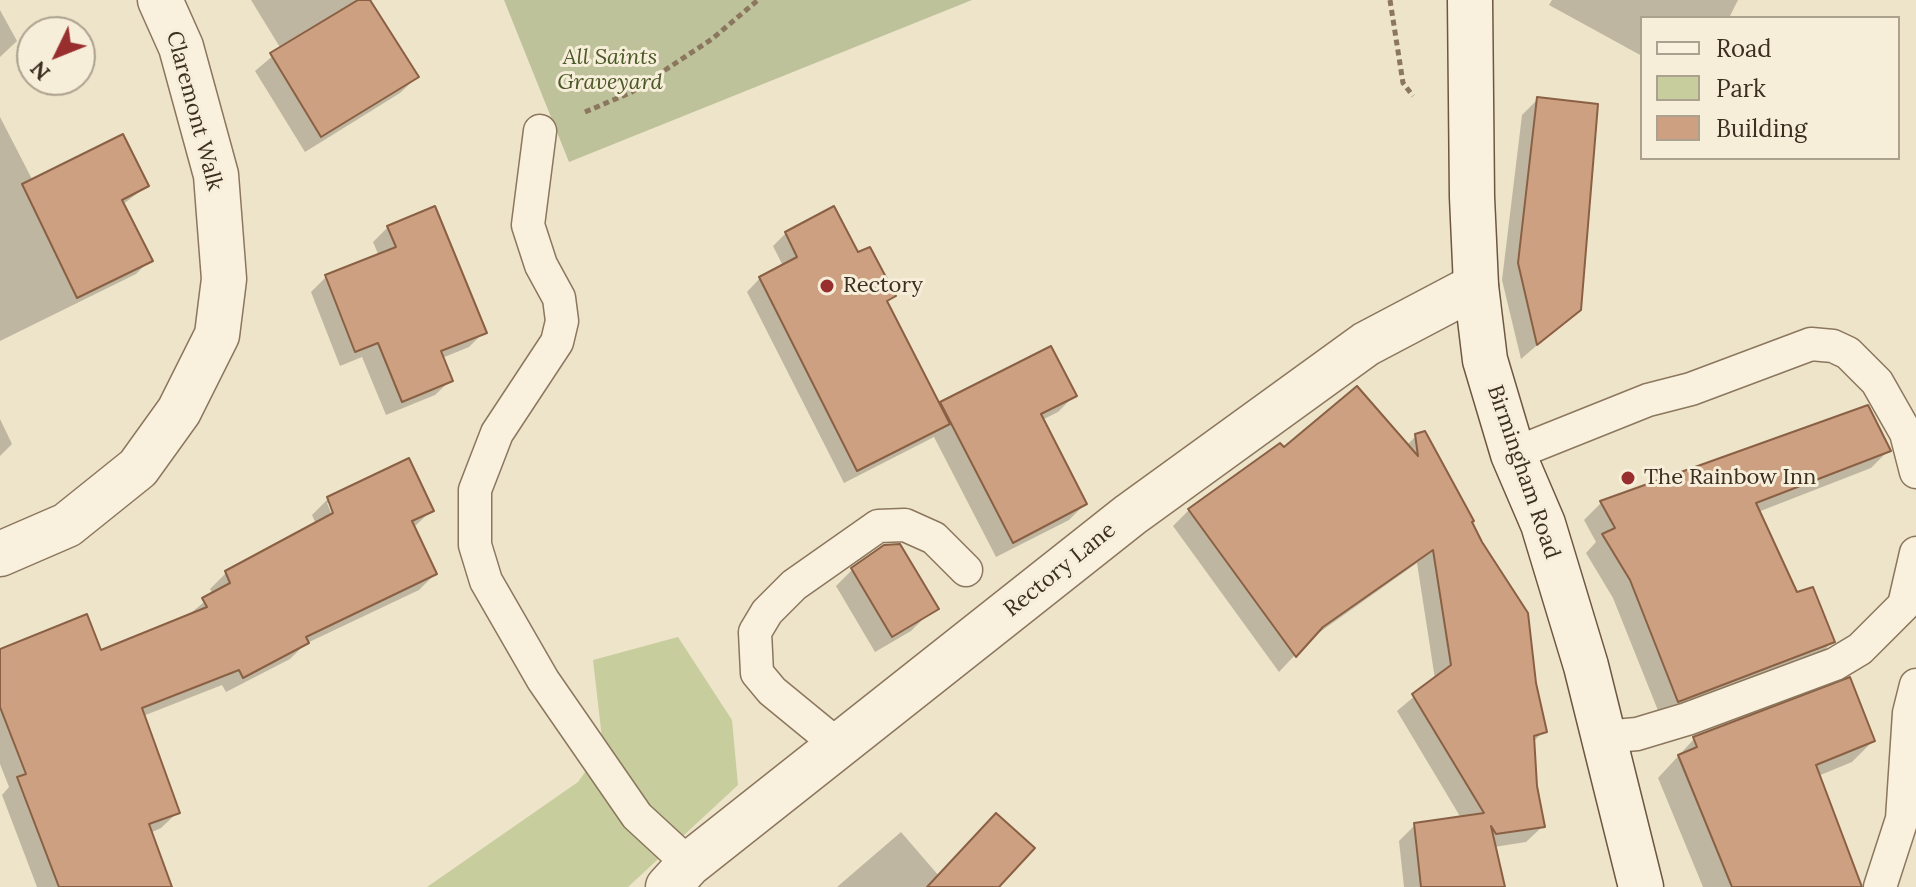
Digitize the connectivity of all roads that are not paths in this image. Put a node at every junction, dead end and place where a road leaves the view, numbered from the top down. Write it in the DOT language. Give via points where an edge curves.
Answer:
graph roads {
  1 [pos="160,0"];
  2 [pos="1470,0"];
  3 [pos="540,131"];
  4 [pos="1476,286"];
  5 [pos="1513,454"];
  6 [pos="1916,472"];
  7 [pos="1916,553"];
  8 [pos="0,554"];
  9 [pos="966,570"];
  10 [pos="1916,685"];
  11 [pos="1604,737"];
  12 [pos="839,746"];
  13 [pos="678,876"];
  14 [pos="1641,887"];
  15 [pos="1880,887"];
  1 -- 8 [label="street, Claremont Walk" via="181,47 216,175 224,279 217,335 179,411 138,468 67,525"];
  2 -- 4 [label="street, Birmingham Road"];
  3 -- 13 [label="lane" via="528,225 559,298 562,321 557,342 497,433 475,490 475,545 486,581 543,680"];
  4 -- 5 [label="street, Birmingham Road" via="1485,360"];
  4 -- 12 [label="street, Rectory Lane" via="1366,344 1180,479"];
  5 -- 6 [label="lane" via="1811,344 1848,353 1877,382 1906,433"];
  5 -- 11 [label="street, Birmingham Road" via="1543,524"];
  7 -- 11 [label="lane" via="1904,605 1848,657 1687,719 1637,734"];
  9 -- 12 [label="lane" via="934,538 905,525 878,526 794,585 767,612 755,632 757,673"];
  10 -- 15 [label="lane" via="1909,713 1902,819"];
  11 -- 14 [label="street, Birmingham Road"];
  12 -- 13 [label="street, Rectory Lane"];
}
